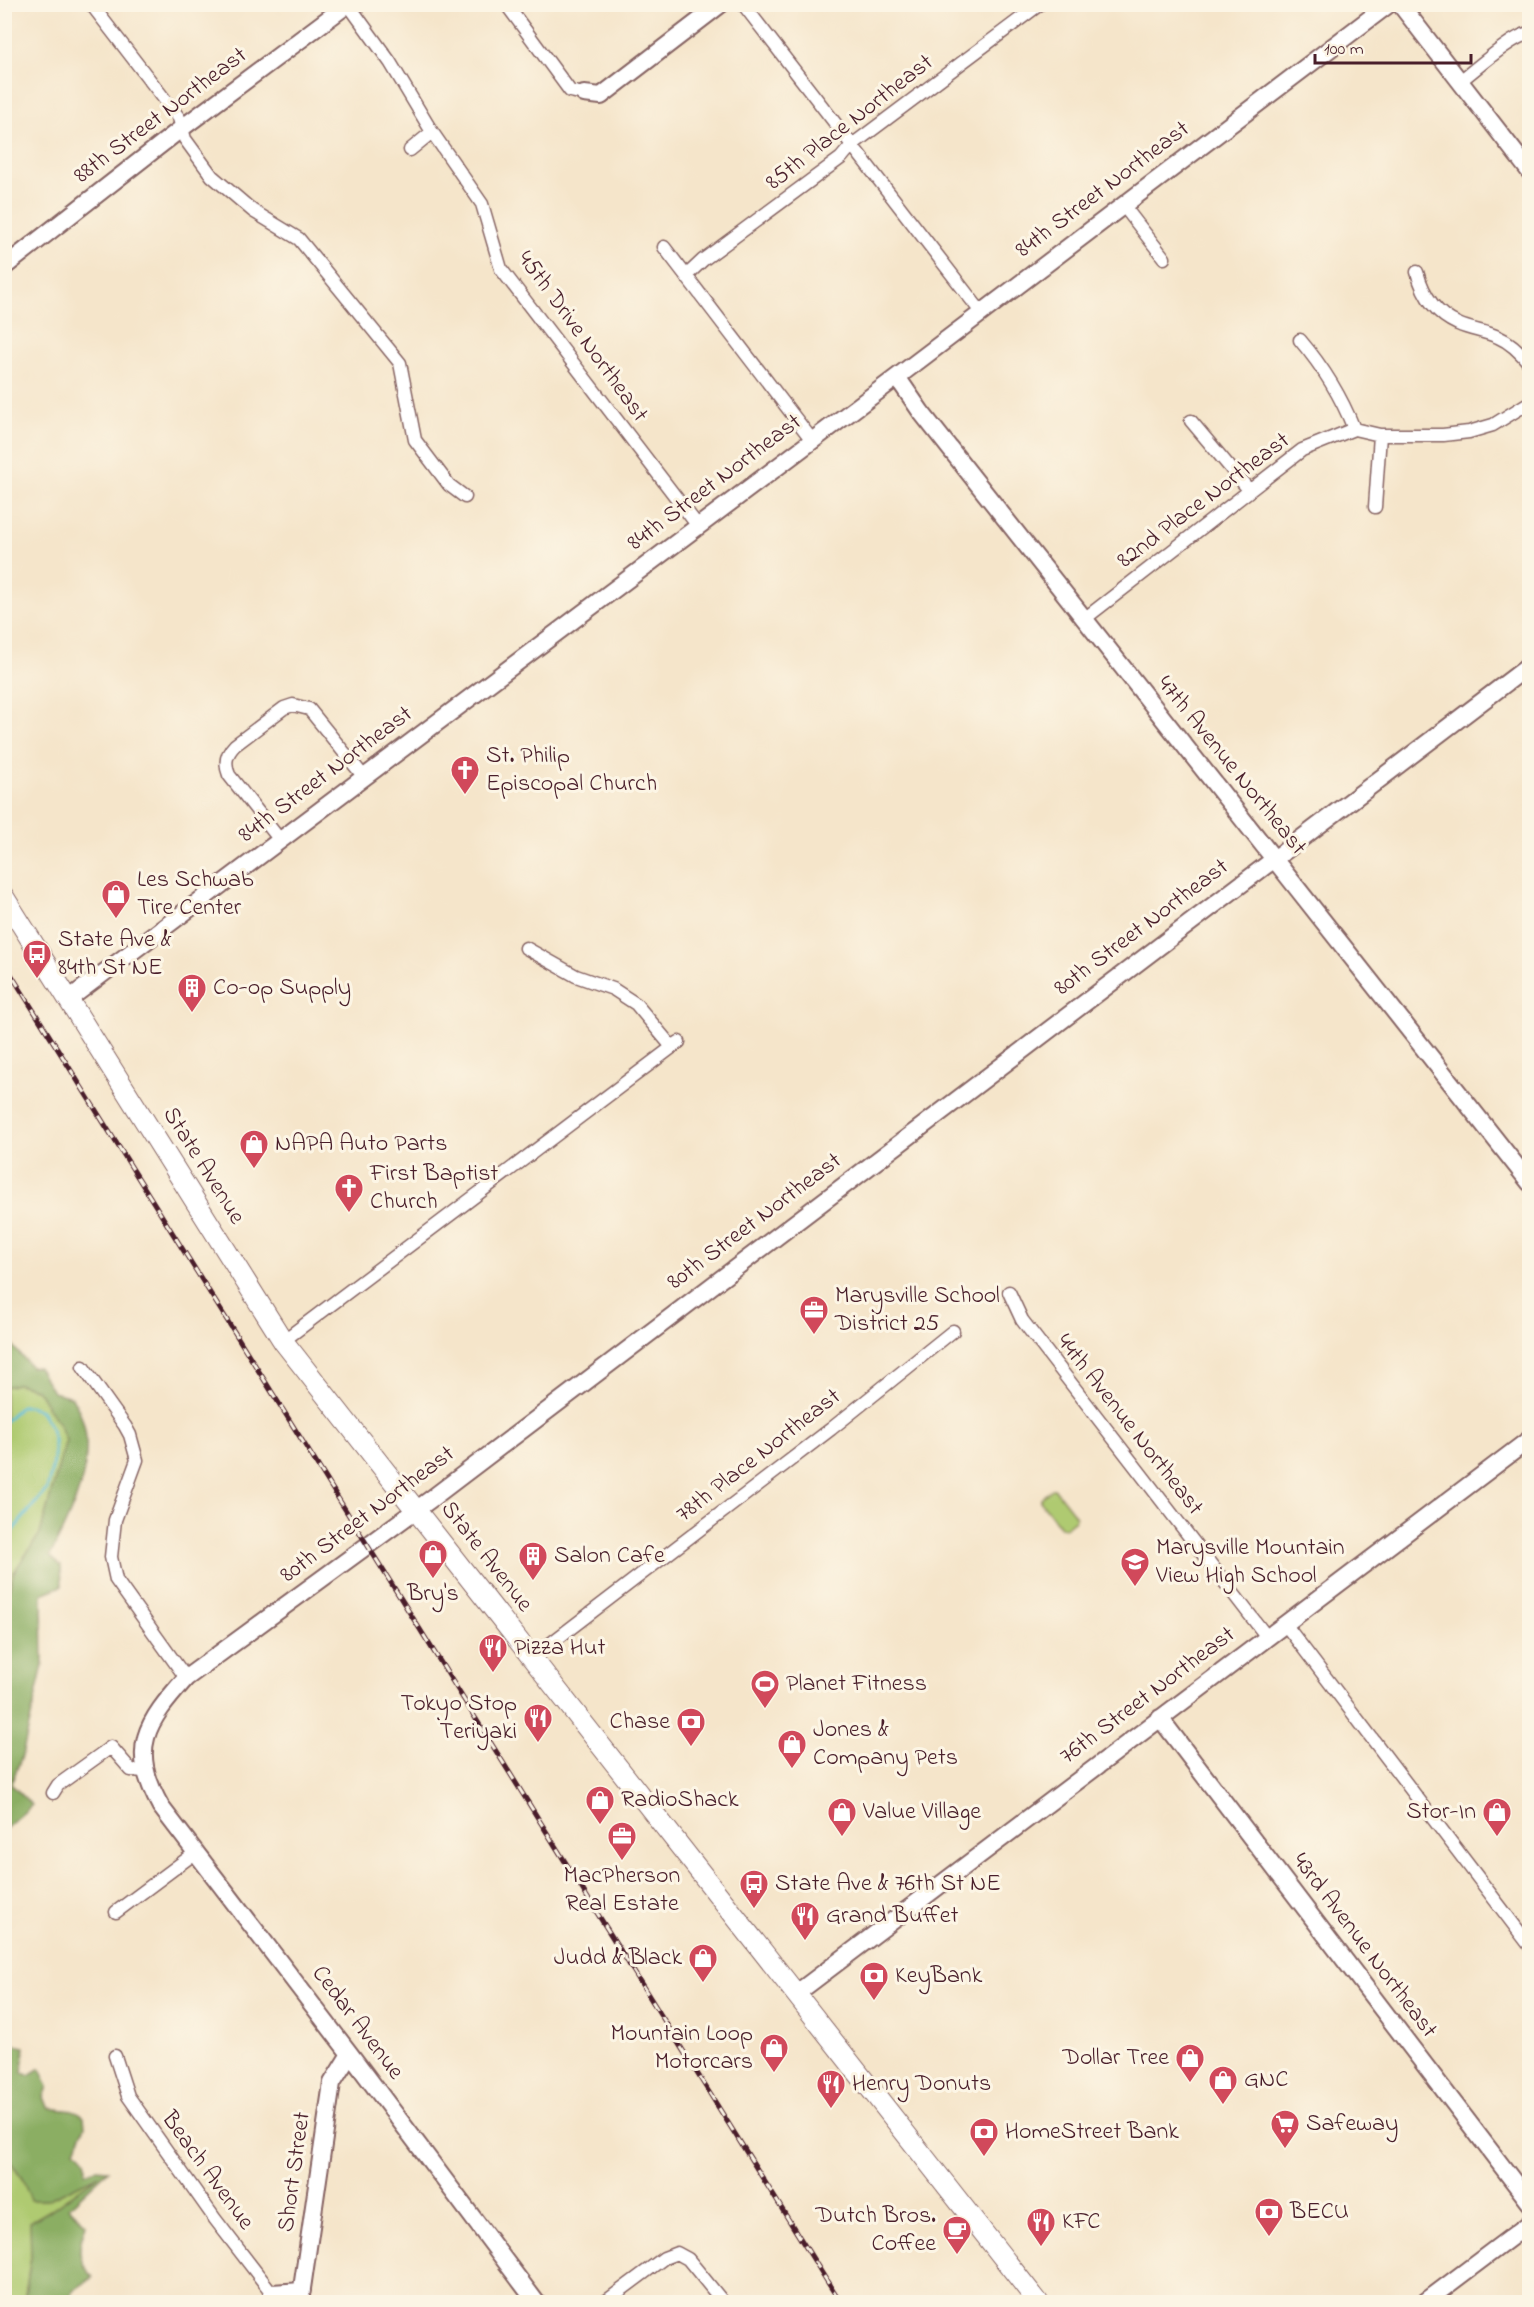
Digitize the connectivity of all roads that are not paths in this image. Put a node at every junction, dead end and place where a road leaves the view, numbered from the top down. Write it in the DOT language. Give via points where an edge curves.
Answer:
graph roads {
  1 [pos="91,4"];
  2 [pos="506,4"];
  3 [pos="721,4"];
  4 [pos="743,4"];
  5 [pos="1041,4"];
  6 [pos="1389,4"];
  7 [pos="1400,4"];
  8 [pos="348,5"];
  9 [pos="1530,33"];
  10 [pos="1460,81"];
  11 [pos="584,94"];
  12 [pos="182,128"];
  13 [pos="432,132"];
  14 [pos="852,146"];
  15 [pos="410,150"];
  16 [pos="1530,172"];
  17 [pos="1123,205"];
  18 [pos="664,247"];
  19 [pos="1164,258"];
  20 [pos="4,267"];
  21 [pos="1416,272"];
  22 [pos="686,276"];
  23 [pos="981,312"];
  24 [pos="1300,340"];
  25 [pos="1530,364"];
  26 [pos="897,377"];
  27 [pos="1530,402"];
  28 [pos="1191,421"];
  29 [pos="1354,429"];
  30 [pos="1380,435"];
  31 [pos="812,440"];
  32 [pos="1249,490"];
  33 [pos="465,497"];
  34 [pos="1375,507"];
  35 [pos="698,526"];
  36 [pos="1083,620"];
  37 [pos="1530,665"];
  38 [pos="364,777"];
  39 [pos="280,840"];
  40 [pos="1274,858"];
  41 [pos="4,897"];
  42 [pos="526,948"];
  43 [pos="69,999"];
  44 [pos="1530,1183"];
  45 [pos="1009,1292"];
  46 [pos="954,1331"];
  47 [pos="283,1341"];
  48 [pos="83,1367"];
  49 [pos="1530,1439"];
  50 [pos="417,1509"];
  51 [pos="1285,1624"];
  52 [pos="1267,1637"];
  53 [pos="533,1657"];
  54 [pos="186,1678"];
  55 [pos="1160,1718"];
  56 [pos="144,1771"];
  57 [pos="53,1792"];
  58 [pos="195,1853"];
  59 [pos="116,1912"];
  60 [pos="1530,1946"];
  61 [pos="796,1993"];
  62 [pos="350,2054"];
  63 [pos="115,2056"];
  64 [pos="1530,2203"];
  65 [pos="1530,2223"];
  66 [pos="301,2296"];
  67 [pos="275,2298"];
  68 [pos="536,2302"];
  69 [pos="605,2302"];
  70 [pos="723,2302"];
  71 [pos="1038,2302"];
  72 [pos="1425,2302"];
  1 -- 12 [label="street" via="179,118"];
  2 -- 11 [label="street" via="570,91"];
  3 -- 11 [label="street" via="601,96"];
  4 -- 14 [label="street"];
  5 -- 14 [label="street, 85th Place Northeast"];
  6 -- 17 [label="street, 84th Street Northeast"];
  7 -- 10 [label="street"];
  8 -- 12 [label="street, 88th Street Northeast"];
  8 -- 13 [label="street, 45th Drive Northeast" via="390,62"];
  9 -- 10 [label="street" via="1523,34"];
  10 -- 16 [label="street"];
  12 -- 20 [label="street, 88th Street Northeast"];
  12 -- 33 [label="street" via="185,140 212,176 253,211 299,240 400,363 416,440 450,485"];
  13 -- 15 [label="street"];
  13 -- 35 [label="street, 45th Drive Northeast" via="482,204 501,269"];
  14 -- 22 [label="street, 85th Place Northeast"];
  14 -- 23 [label="street"];
  17 -- 19 [label="street"];
  17 -- 23 [label="street, 84th Street Northeast"];
  18 -- 22 [label="street"];
  21 -- 25 [label="street" via="1423,292 1442,315 1458,325 1500,338"];
  22 -- 31 [label="street"];
  23 -- 26 [label="street, 84th Street Northeast"];
  24 -- 29 [label="street" via="1344,404"];
  26 -- 31 [label="street, 84th Street Northeast"];
  26 -- 36 [label="street, 47th Avenue Northeast"];
  27 -- 30 [label="street" via="1493,425 1469,432"];
  28 -- 32 [label="street"];
  29 -- 30 [label="street"];
  29 -- 32 [label="street, 82nd Place Northeast" via="1302,450"];
  30 -- 34 [label="street"];
  31 -- 35 [label="street, 84th Street Northeast"];
  32 -- 36 [label="street, 82nd Place Northeast"];
  35 -- 38 [label="street, 84th Street Northeast"];
  36 -- 40 [label="street, 47th Avenue Northeast"];
  37 -- 40 [label="street, 80th Street Northeast"];
  38 -- 39 [label="street, 84th Street Northeast"];
  38 -- 39 [label="street" via="309,709 292,705 284,708 235,745 226,762 229,776"];
  39 -- 43 [label="street, 84th Street Northeast"];
  40 -- 44 [label="street, 47th Avenue Northeast"];
  40 -- 50 [label="street, 80th Street Northeast"];
  41 -- 43 [label="main road, State Avenue"];
  42 -- 47 [label="street" via="576,976 613,989 636,1004 676,1045"];
  43 -- 47 [label="main road, State Avenue"];
  45 -- 52 [label="street, 44th Avenue Northeast" via="1022,1320"];
  46 -- 53 [label="street, 78th Place Northeast"];
  47 -- 50 [label="main road, State Avenue"];
  48 -- 54 [label="street" via="125,1426 137,1460 115,1520 111,1557 116,1580"];
  49 -- 51 [label="street, 76th Street Northeast"];
  50 -- 53 [label="main road, State Avenue"];
  50 -- 54 [label="street, 80th Street Northeast"];
  51 -- 52 [label="street, 76th Street Northeast"];
  51 -- 60 [label="street"];
  52 -- 55 [label="street, 76th Street Northeast"];
  53 -- 61 [label="main road, State Avenue"];
  54 -- 56 [label="street, 80th Street Northeast" via="150,1724 144,1741"];
  55 -- 61 [label="street, 76th Street Northeast"];
  55 -- 64 [label="street, 43rd Avenue Northeast"];
  56 -- 57 [label="street" via="131,1770 111,1747"];
  56 -- 58 [label="street, Cedar Avenue" via="161,1807"];
  58 -- 59 [label="street"];
  58 -- 62 [label="street, Cedar Avenue"];
  61 -- 71 [label="main road, State Avenue"];
  62 -- 66 [label="street, Short Street" via="332,2084"];
  62 -- 68 [label="street, Cedar Avenue"];
  63 -- 67 [label="street, Beach Avenue" via="128,2096"];
  65 -- 72 [label="street"];
  66 -- 67 [label="street"];
  69 -- 70 [label="street" via="664,2258 677,2253 688,2259"];
}
